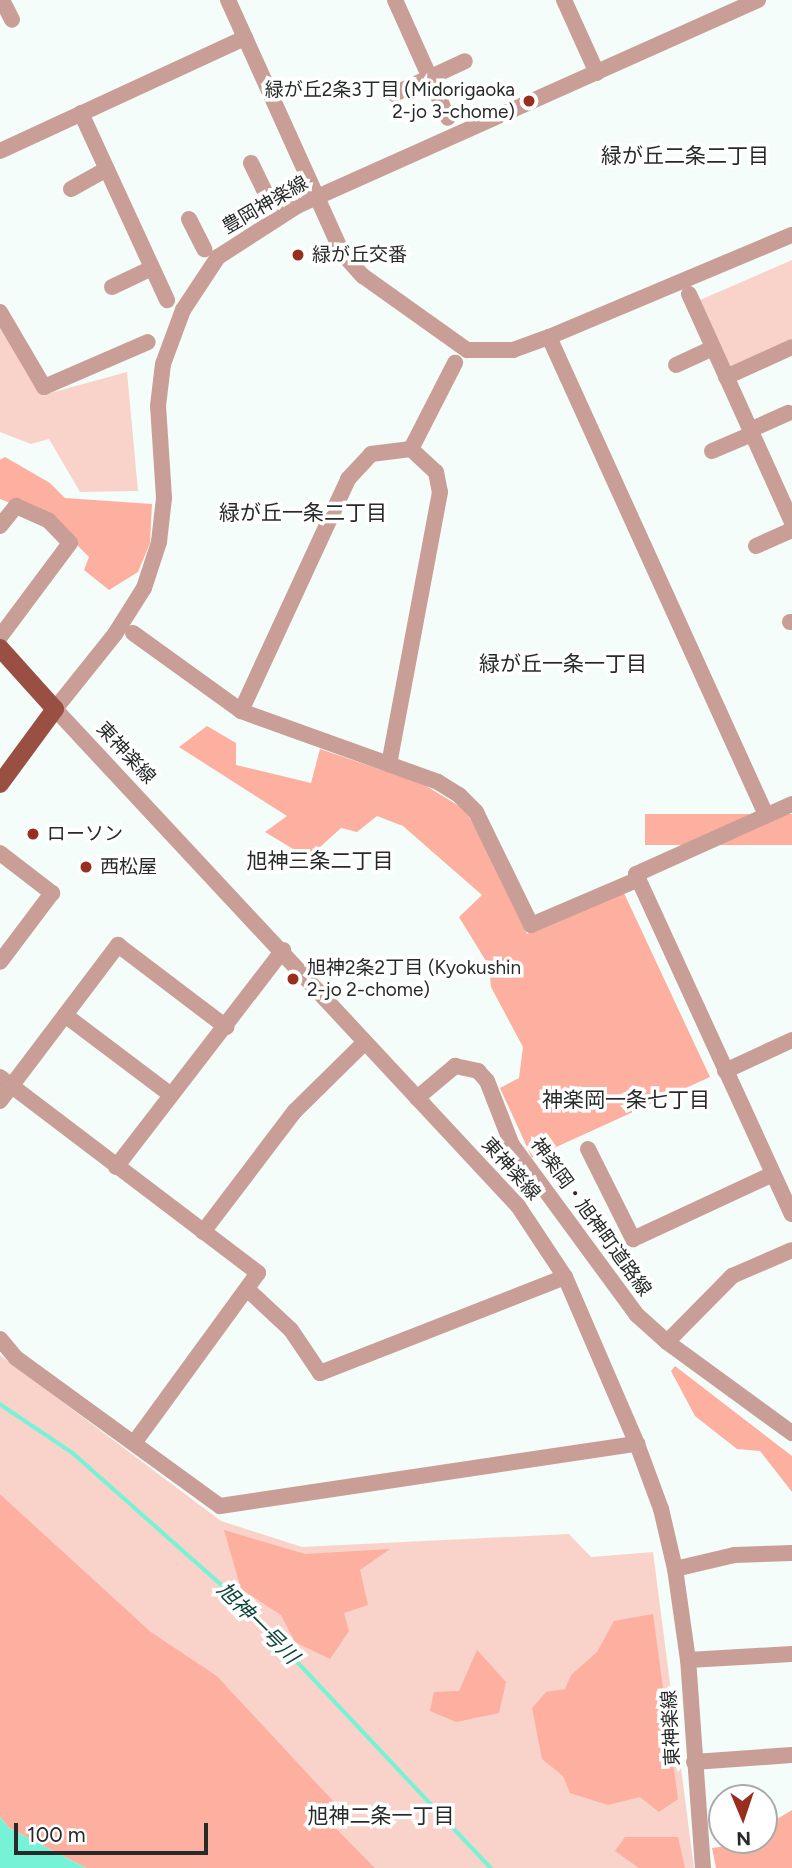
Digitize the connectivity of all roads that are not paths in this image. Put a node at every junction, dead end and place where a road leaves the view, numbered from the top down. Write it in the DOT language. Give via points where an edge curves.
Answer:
graph roads {
  1 [pos="2,0"];
  2 [pos="228,0"];
  3 [pos="395,0"];
  4 [pos="564,0"];
  5 [pos="758,0"];
  6 [pos="12,20"];
  7 [pos="245,38"];
  8 [pos="465,61"];
  9 [pos="597,73"];
  10 [pos="430,77"];
  11 [pos="394,94"];
  12 [pos="81,114"];
  13 [pos="448,118"];
  14 [pos="0,151"];
  15 [pos="251,163"];
  16 [pos="107,169"];
  17 [pos="71,189"];
  18 [pos="317,197"];
  19 [pos="269,200"];
  20 [pos="189,219"];
  21 [pos="792,234"];
  22 [pos="204,249"];
  23 [pos="152,268"];
  24 [pos="111,287"];
  25 [pos="689,294"];
  26 [pos="167,300"];
  27 [pos="0,312"];
  28 [pos="549,337"];
  29 [pos="148,342"];
  30 [pos="792,347"];
  31 [pos="713,348"];
  32 [pos="455,363"];
  33 [pos="676,365"];
  34 [pos="726,377"];
  35 [pos="788,413"];
  36 [pos="751,432"];
  37 [pos="411,449"];
  38 [pos="712,451"];
  39 [pos="792,522"];
  40 [pos="0,526"];
  41 [pos="792,530"];
  42 [pos="756,546"];
  43 [pos="133,634"];
  44 [pos="0,637"];
  45 [pos="0,648"];
  46 [pos="55,709"];
  47 [pos="241,711"];
  48 [pos="389,764"];
  49 [pos="0,784"];
  50 [pos="792,804"];
  51 [pos="766,815"];
  52 [pos="0,853"];
  53 [pos="639,879"];
  54 [pos="283,950"];
  55 [pos="0,962"];
  56 [pos="65,1015"];
  57 [pos="226,1027"];
  58 [pos="792,1040"];
  59 [pos="365,1042"];
  60 [pos="725,1070"];
  61 [pos="6,1081"];
  62 [pos="171,1096"];
  63 [pos="417,1098"];
  64 [pos="0,1101"];
  65 [pos="588,1149"];
  66 [pos="116,1167"];
  67 [pos="773,1174"];
  68 [pos="792,1214"];
  69 [pos="203,1232"];
  70 [pos="792,1250"];
  71 [pos="565,1277"];
  72 [pos="247,1289"];
  73 [pos="0,1339"];
  74 [pos="667,1342"];
  75 [pos="792,1433"];
  76 [pos="134,1443"];
  77 [pos="637,1444"];
  78 [pos="792,1553"];
  79 [pos="675,1569"];
  80 [pos="792,1654"];
  81 [pos="688,1660"];
  82 [pos="792,1755"];
  83 [pos="694,1762"];
  84 [pos="703,1868"];
  1 -- 6 [label="street"];
  2 -- 7 [label="street"];
  3 -- 10 [label="street"];
  4 -- 9 [label="street"];
  5 -- 9 [label="street, 豊岡神楽線"];
  7 -- 12 [label="street"];
  7 -- 18 [label="street"];
  8 -- 10 [label="street"];
  9 -- 18 [label="street, 豊岡神楽線"];
  10 -- 11 [label="street"];
  10 -- 13 [label="street"];
  12 -- 14 [label="street"];
  12 -- 16 [label="street"];
  15 -- 19 [label="street"];
  16 -- 17 [label="street"];
  16 -- 23 [label="street"];
  18 -- 28 [label="street" via="342,253 363,276 467,350 513,350"];
  18 -- 46 [label="street, 豊岡神楽線" via="249,234 218,257 183,310 163,364 158,406 164,498 159,542 144,588 130,611"];
  20 -- 22 [label="street"];
  21 -- 28 [label="street"];
  23 -- 24 [label="street"];
  23 -- 26 [label="street"];
  25 -- 31 [label="street"];
  27 -- 29 [label="street" via="44,387"];
  28 -- 51 [label="street"];
  30 -- 34 [label="street"];
  31 -- 33 [label="street"];
  31 -- 34 [label="street"];
  32 -- 37 [label="street"];
  34 -- 36 [label="street"];
  35 -- 36 [label="street"];
  36 -- 38 [label="street"];
  36 -- 39 [label="street"];
  37 -- 47 [label="street" via="371,454 348,479"];
  37 -- 48 [label="street" via="436,472 440,492"];
  40 -- 44 [label="street" via="16,506 49,521 70,543"];
  41 -- 42 [label="street"];
  43 -- 47 [label="street"];
  45 -- 46 [label="main road, 東神楽線"];
  46 -- 49 [label="main road, 豊岡神楽線"];
  46 -- 54 [label="street, 東神楽線"];
  47 -- 48 [label="street"];
  48 -- 53 [label="street" via="438,782 476,812 531,925"];
  50 -- 51 [label="street"];
  51 -- 53 [label="street" via="636,874"];
  52 -- 55 [label="street" via="52,893"];
  53 -- 60 [label="street"];
  54 -- 57 [label="street"];
  54 -- 59 [label="street, 東神楽線"];
  56 -- 57 [label="street" via="118,945"];
  56 -- 61 [label="street"];
  56 -- 62 [label="street"];
  57 -- 62 [label="street"];
  58 -- 60 [label="street"];
  59 -- 63 [label="street, 東神楽線"];
  59 -- 69 [label="street" via="295,1111"];
  60 -- 67 [label="street"];
  61 -- 64 [label="street"];
  61 -- 66 [label="street"];
  62 -- 66 [label="street"];
  63 -- 71 [label="street, 東神楽線" via="518,1206"];
  63 -- 74 [label="street, 神楽岡・旭神町道路線" via="455,1066 478,1071 487,1081 512,1145 608,1280"];
  65 -- 67 [label="street" via="633,1239"];
  66 -- 69 [label="street"];
  67 -- 68 [label="street"];
  69 -- 72 [label="street" via="258,1273"];
  70 -- 74 [label="street" via="732,1276"];
  71 -- 72 [label="street" via="320,1373 291,1330"];
  71 -- 77 [label="street, 東神楽線"];
  72 -- 76 [label="street"];
  73 -- 76 [label="street" via="16,1359"];
  74 -- 75 [label="street, 神楽岡・旭神町道路線"];
  76 -- 77 [label="street" via="220,1506"];
  77 -- 79 [label="street, 東神楽線"];
  78 -- 79 [label="street" via="734,1555"];
  79 -- 81 [label="street, 東神楽線"];
  80 -- 81 [label="street"];
  81 -- 83 [label="street, 東神楽線"];
  82 -- 83 [label="street"];
  83 -- 84 [label="street, 東神楽線"];
}
